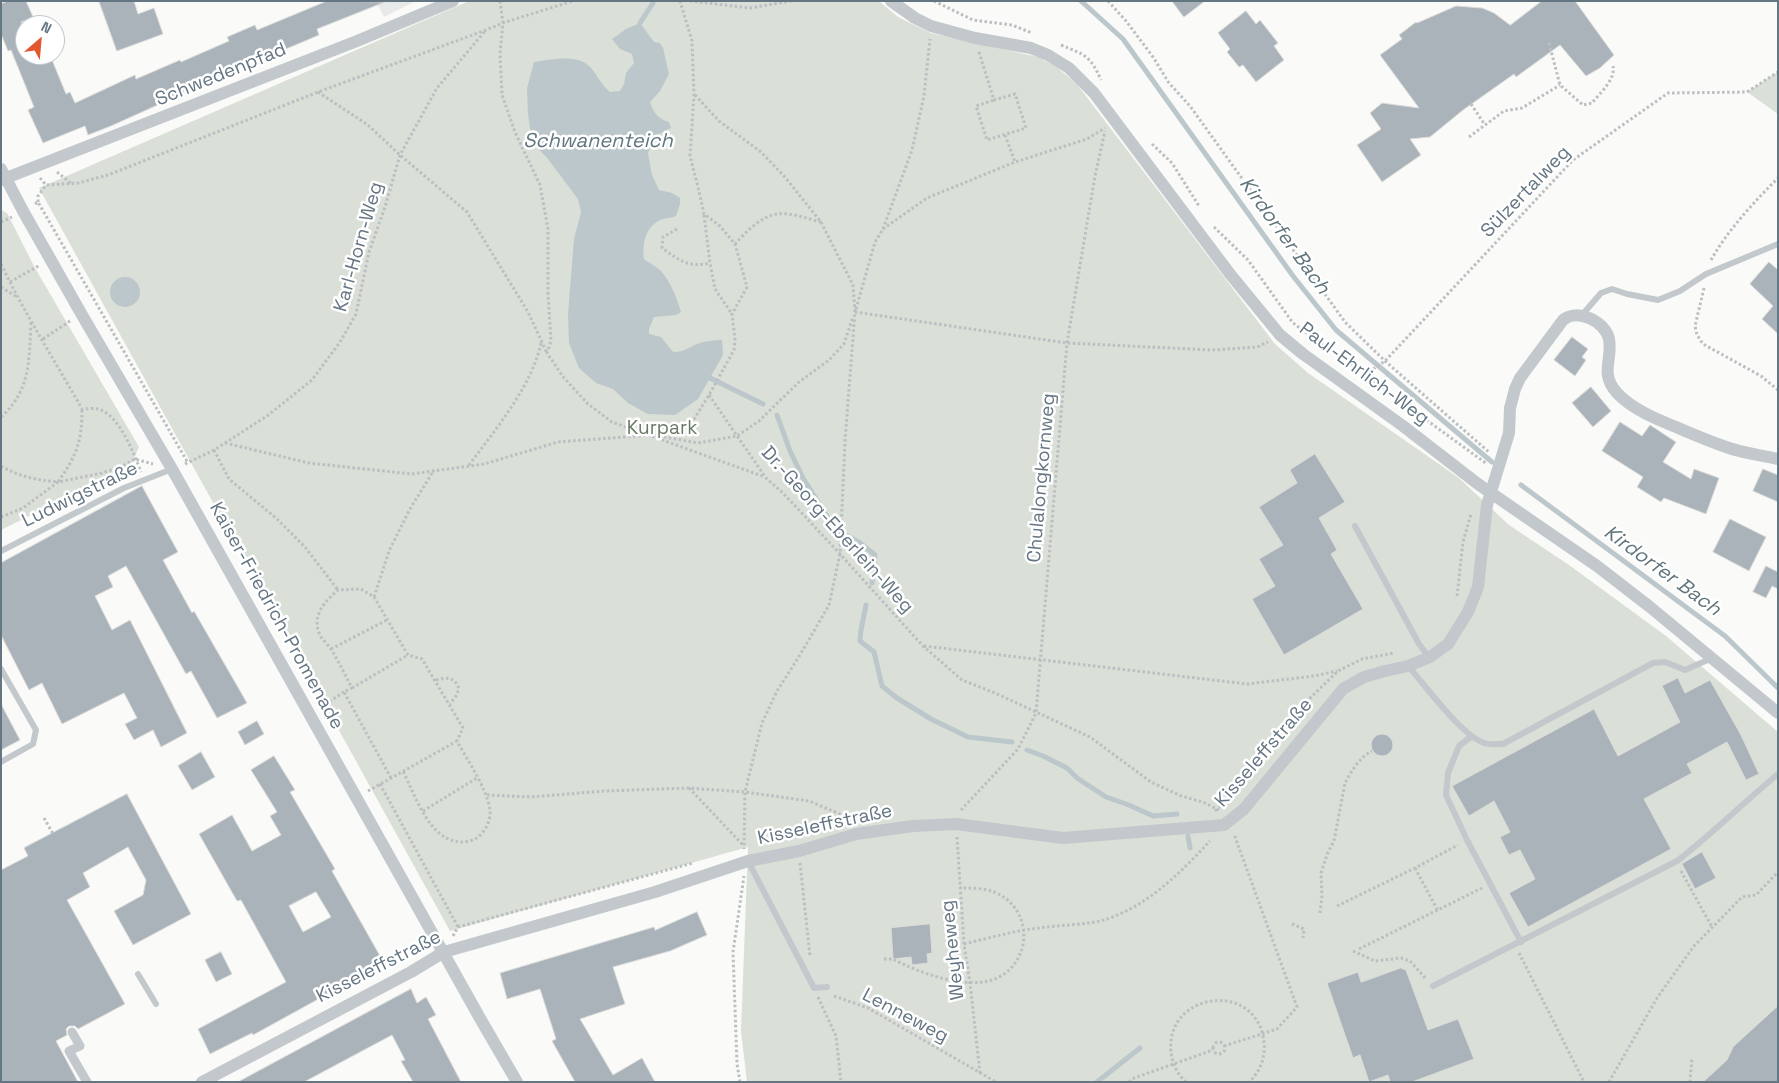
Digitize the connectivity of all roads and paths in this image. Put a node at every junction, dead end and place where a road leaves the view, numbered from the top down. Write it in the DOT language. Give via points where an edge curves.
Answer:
graph roads {
  1 [pos="452,1"];
  2 [pos="500,1"];
  3 [pos="573,1"];
  4 [pos="680,1"];
  5 [pos="690,1"];
  6 [pos="791,1"];
  7 [pos="891,1"];
  8 [pos="1108,1"];
  9 [pos="503,23"];
  10 [pos="931,26"];
  11 [pos="486,30"];
  12 [pos="975,38"];
  13 [pos="1549,43"];
  14 [pos="1613,66"];
  15 [pos="1778,72"];
  16 [pos="1560,85"];
  17 [pos="318,92"];
  18 [pos="694,95"];
  19 [pos="994,100"];
  20 [pos="1471,104"];
  21 [pos="1109,124"];
  22 [pos="1485,125"];
  23 [pos="1005,135"];
  24 [pos="1469,136"];
  25 [pos="400,155"];
  26 [pos="1015,162"];
  27 [pos="30,168"];
  28 [pos="3,176"];
  29 [pos="1778,178"];
  30 [pos="46,185"];
  31 [pos="38,202"];
  32 [pos="23,212"];
  33 [pos="704,214"];
  34 [pos="822,222"];
  35 [pos="883,229"];
  36 [pos="677,230"];
  37 [pos="735,244"];
  38 [pos="1778,244"];
  39 [pos="710,263"];
  40 [pos="1,264"];
  41 [pos="35,268"];
  42 [pos="1706,274"];
  43 [pos="10,282"];
  44 [pos="1,287"];
  45 [pos="17,297"];
  46 [pos="855,312"];
  47 [pos="732,314"];
  48 [pos="1582,315"];
  49 [pos="31,322"];
  50 [pos="67,323"];
  51 [pos="1280,335"];
  52 [pos="43,339"];
  53 [pos="542,342"];
  54 [pos="1067,343"];
  55 [pos="547,353"];
  56 [pos="1384,362"];
  57 [pos="1778,390"];
  58 [pos="710,395"];
  59 [pos="82,409"];
  60 [pos="1,418"];
  61 [pos="651,435"];
  62 [pos="737,436"];
  63 [pos="225,443"];
  64 [pos="214,450"];
  65 [pos="136,458"];
  66 [pos="1778,459"];
  67 [pos="188,463"];
  68 [pos="1499,465"];
  69 [pos="1,466"];
  70 [pos="468,466"];
  71 [pos="172,469"];
  72 [pos="434,470"];
  73 [pos="766,478"];
  74 [pos="144,480"];
  75 [pos="58,482"];
  76 [pos="1478,484"];
  77 [pos="1491,493"];
  78 [pos="1,518"];
  79 [pos="1355,526"];
  80 [pos="1,551"];
  81 [pos="840,554"];
  82 [pos="338,590"];
  83 [pos="374,597"];
  84 [pos="1456,601"];
  85 [pos="387,620"];
  86 [pos="923,646"];
  87 [pos="331,649"];
  88 [pos="1397,653"];
  89 [pos="408,655"];
  90 [pos="1430,657"];
  91 [pos="1712,658"];
  92 [pos="1041,661"];
  93 [pos="1408,666"];
  94 [pos="1,669"];
  95 [pos="1338,671"];
  96 [pos="436,680"];
  97 [pos="352,688"];
  98 [pos="344,692"];
  99 [pos="450,704"];
  100 [pos="1778,713"];
  101 [pos="310,714"];
  102 [pos="1036,714"];
  103 [pos="1472,736"];
  104 [pos="457,741"];
  105 [pos="1372,750"];
  106 [pos="1,762"];
  107 [pos="402,771"];
  108 [pos="1778,774"];
  109 [pos="391,778"];
  110 [pos="477,778"];
  111 [pos="380,784"];
  112 [pos="688,788"];
  113 [pos="745,792"];
  114 [pos="487,795"];
  115 [pos="357,798"];
  116 [pos="1218,809"];
  117 [pos="423,811"];
  118 [pos="1210,814"];
  119 [pos="44,818"];
  120 [pos="956,820"];
  121 [pos="862,824"];
  122 [pos="1229,829"];
  123 [pos="53,834"];
  124 [pos="1467,840"];
  125 [pos="744,847"];
  126 [pos="754,847"];
  127 [pos="735,851"];
  128 [pos="799,851"];
  129 [pos="696,862"];
  130 [pos="747,862"];
  131 [pos="1415,868"];
  132 [pos="1682,872"];
  133 [pos="1778,872"];
  134 [pos="1490,884"];
  135 [pos="960,888"];
  136 [pos="1337,906"];
  137 [pos="1438,911"];
  138 [pos="1320,913"];
  139 [pos="1292,924"];
  140 [pos="458,927"];
  141 [pos="1712,927"];
  142 [pos="1025,930"];
  143 [pos="1303,938"];
  144 [pos="1521,942"];
  145 [pos="964,944"];
  146 [pos="1359,949"];
  147 [pos="1353,951"];
  148 [pos="444,952"];
  149 [pos="884,958"];
  150 [pos="811,959"];
  151 [pos="138,974"];
  152 [pos="970,983"];
  153 [pos="1433,986"];
  154 [pos="827,987"];
  155 [pos="814,988"];
  156 [pos="156,1004"];
  157 [pos="72,1032"];
  158 [pos="1262,1032"];
  159 [pos="1224,1046"];
  160 [pos="1213,1050"];
  161 [pos="1692,1057"];
  162 [pos="1173,1064"];
  163 [pos="980,1073"];
  164 [pos="87,1082"];
  165 [pos="202,1082"];
  166 [pos="517,1082"];
  167 [pos="740,1082"];
  168 [pos="842,1082"];
  169 [pos="996,1082"];
  170 [pos="1129,1082"];
  171 [pos="1186,1082"];
  172 [pos="1250,1082"];
  173 [pos="1584,1082"];
  174 [pos="1609,1082"];
  175 [pos="1690,1082"];
  1 -- 27 [label="street, Schwedenpfad" via="358,41"];
  2 -- 9 [label="path"];
  3 -- 9 [label="path"];
  4 -- 18 [label="path" via="692,41"];
  5 -- 6 [label="path" via="750,8"];
  7 -- 10 [label="street, Paul-Ehrlich-Weg"];
  8 -- 56 [label="path" via="1190,106 1345,322"];
  9 -- 11 [label="path"];
  9 -- 55 [label="path" via="500,54 502,95 514,132 540,185 548,229 550,341"];
  10 -- 12 [label="street, Paul-Ehrlich-Weg"];
  10 -- 35 [label="path" via="924,96 912,150"];
  11 -- 17 [label="path"];
  11 -- 25 [label="path, Karl-Horn-Weg" via="437,88"];
  12 -- 19 [label="path"];
  12 -- 21 [label="street, Paul-Ehrlich-Weg" via="1031,48 1062,62 1094,93"];
  13 -- 16 [label="path"];
  14 -- 16 [label="path" via="1612,78 1592,103 1583,105"];
  15 -- 56 [label="path, Sülzertalweg" via="1747,92 1668,93 1573,160"];
  16 -- 22 [label="path" via="1522,108 1504,111"];
  17 -- 25 [label="path" via="368,125"];
  17 -- 30 [label="path" via="108,175 78,183"];
  18 -- 33 [label="path" via="690,156"];
  18 -- 34 [label="path" via="719,121 761,152"];
  19 -- 23 [label="path" via="976,106 987,140"];
  19 -- 23 [label="path" via="1015,94 1026,128"];
  20 -- 22 [label="path"];
  21 -- 26 [label="path" via="1087,139"];
  21 -- 51 [label="street, Paul-Ehrlich-Weg"];
  21 -- 54 [label="path, Chulalongkornweg" via="1095,176"];
  22 -- 24 [label="path"];
  23 -- 26 [label="path"];
  25 -- 53 [label="path" via="467,212 528,312"];
  25 -- 63 [label="path, Karl-Horn-Weg" via="369,252 356,314 340,342 312,380 267,416"];
  26 -- 35 [label="path" via="927,198"];
  27 -- 28 [label="street, Schwedenpfad"];
  27 -- 30 [label="path"];
  28 -- 32 [label="street, Kaiser-Friedrich-Promenade"];
  29 -- 42 [label="path" via="1718,248"];
  30 -- 31 [label="path" via="38,196"];
  31 -- 32 [label="path"];
  31 -- 67 [label="path"];
  32 -- 71 [label="street, Kaiser-Friedrich-Promenade"];
  33 -- 37 [label="path" via="720,226"];
  33 -- 39 [label="path"];
  34 -- 37 [label="path" via="777,214 746,232"];
  34 -- 46 [label="path" via="853,285"];
  35 -- 46 [label="path" via="875,242"];
  36 -- 39 [label="path" via="663,237 662,248 683,263"];
  37 -- 47 [label="path" via="747,287"];
  38 -- 42 [label="lane"];
  39 -- 47 [label="path" via="716,289"];
  40 -- 43 [label="path"];
  41 -- 43 [label="path"];
  42 -- 48 [label="lane" via="1680,291 1658,300 1612,289 1601,293"];
  42 -- 57 [label="path" via="1695,326 1703,344 1761,376"];
  43 -- 45 [label="path"];
  44 -- 45 [label="path"];
  45 -- 49 [label="path"];
  46 -- 54 [label="path"];
  46 -- 62 [label="path" via="844,344 829,360"];
  46 -- 81 [label="path"];
  47 -- 58 [label="path" via="734,350"];
  48 -- 66 [label="street" via="1605,330 1608,338 1608,382 1628,402 1656,419 1727,448"];
  48 -- 68 [label="street, Kisseleffstraße" via="1565,318 1520,378 1512,398 1510,433"];
  49 -- 52 [label="path"];
  49 -- 60 [label="path" via="27,377 19,397"];
  50 -- 52 [label="path"];
  51 -- 54 [label="path" via="1257,347 1242,349"];
  51 -- 76 [label="street, Paul-Ehrlich-Weg"];
  52 -- 59 [label="path"];
  53 -- 55 [label="path"];
  53 -- 70 [label="path" via="518,394"];
  54 -- 92 [label="path, Chulalongkornweg"];
  55 -- 61 [label="path" via="588,404 612,422"];
  56 -- 68 [label="path" via="1489,452"];
  56 -- 68 [label="path, Sülzertalweg" via="1366,374"];
  58 -- 61 [label="path" via="692,424"];
  58 -- 62 [label="path, Dr.-Georg-Eberlein-Weg"];
  59 -- 65 [label="path" via="98,409 111,416"];
  59 -- 75 [label="path" via="77,452"];
  61 -- 62 [label="path" via="698,443"];
  61 -- 70 [label="path" via="558,442"];
  61 -- 73 [label="path"];
  62 -- 73 [label="path, Dr.-Georg-Eberlein-Weg"];
  63 -- 64 [label="path"];
  63 -- 72 [label="path" via="309,463 412,474"];
  64 -- 67 [label="path"];
  64 -- 82 [label="path" via="228,479 305,547"];
  65 -- 74 [label="path"];
  65 -- 75 [label="path" via="102,473"];
  67 -- 71 [label="path"];
  68 -- 77 [label="street, Kisseleffstraße"];
  69 -- 75 [label="path" via="23,477"];
  70 -- 72 [label="path"];
  71 -- 74 [label="lane, Ludwigstraße"];
  71 -- 101 [label="street, Kaiser-Friedrich-Promenade"];
  72 -- 83 [label="path" via="388,551"];
  73 -- 81 [label="path, Dr.-Georg-Eberlein-Weg"];
  74 -- 80 [label="lane, Ludwigstraße"];
  75 -- 78 [label="path" via="23,508"];
  76 -- 77 [label="street, Paul-Ehrlich-Weg"];
  76 -- 84 [label="path" via="1463,542"];
  77 -- 90 [label="street, Kisseleffstraße" via="1478,587 1468,612 1448,644"];
  77 -- 91 [label="street, Paul-Ehrlich-Weg" via="1597,566"];
  79 -- 90 [label="lane" via="1419,644"];
  81 -- 86 [label="path, Dr.-Georg-Eberlein-Weg"];
  81 -- 113 [label="path" via="829,605 777,691 762,723"];
  82 -- 83 [label="path" via="361,589"];
  82 -- 87 [label="path" via="325,601 318,613 317,626"];
  83 -- 85 [label="path"];
  85 -- 87 [label="path"];
  85 -- 89 [label="path"];
  86 -- 92 [label="path"];
  86 -- 102 [label="path, Dr.-Georg-Eberlein-Weg" via="962,680"];
  87 -- 97 [label="path"];
  88 -- 95 [label="path" via="1362,659"];
  89 -- 96 [label="path" via="422,659"];
  89 -- 97 [label="path"];
  90 -- 93 [label="street, Kisseleffstraße"];
  91 -- 100 [label="street, Paul-Ehrlich-Weg"];
  91 -- 103 [label="lane" via="1685,670 1665,662 1653,663 1503,744 1485,744"];
  92 -- 95 [label="path" via="1247,684"];
  92 -- 102 [label="path, Chulalongkornweg"];
  93 -- 103 [label="lane"];
  93 -- 122 [label="street, Kisseleffstraße" via="1364,677 1343,689"];
  94 -- 106 [label="lane" via="36,730 34,744"];
  95 -- 116 [label="path" via="1303,705 1244,785"];
  96 -- 99 [label="path"];
  96 -- 99 [label="path" via="446,678 457,683 459,689"];
  97 -- 98 [label="path"];
  98 -- 101 [label="path"];
  98 -- 109 [label="path"];
  99 -- 104 [label="path" via="463,728"];
  101 -- 115 [label="street, Kaiser-Friedrich-Promenade"];
  102 -- 116 [label="path, Dr.-Georg-Eberlein-Weg" via="1090,738 1151,782"];
  102 -- 120 [label="path, Chulalongkornweg" via="1018,749"];
  103 -- 124 [label="lane" via="1459,746 1448,773 1446,795"];
  104 -- 107 [label="path"];
  104 -- 110 [label="path"];
  105 -- 138 [label="path" via="1364,755 1345,783 1334,841 1320,873"];
  107 -- 109 [label="path"];
  107 -- 117 [label="path"];
  108 -- 144 [label="lane" via="1677,861"];
  109 -- 111 [label="path"];
  110 -- 114 [label="path"];
  110 -- 117 [label="path"];
  111 -- 115 [label="path"];
  111 -- 140 [label="path"];
  112 -- 113 [label="path"];
  112 -- 114 [label="path" via="530,797"];
  112 -- 125 [label="path"];
  113 -- 121 [label="path" via="809,801"];
  113 -- 125 [label="path"];
  114 -- 117 [label="path" via="488,825 478,838 468,842 453,841 439,834"];
  115 -- 148 [label="street, Kaiser-Friedrich-Promenade"];
  116 -- 118 [label="path"];
  119 -- 123 [label="path"];
  120 -- 122 [label="street, Kisseleffstraße" via="1063,838"];
  120 -- 128 [label="street, Kisseleffstraße" via="856,834"];
  120 -- 135 [label="path, Weyheweg"];
  122 -- 142 [label="path" via="1158,892 1120,914 1105,920"];
  122 -- 158 [label="path" via="1297,1006 1277,1029"];
  124 -- 131 [label="path"];
  124 -- 134 [label="lane"];
  125 -- 126 [label="path"];
  125 -- 127 [label="path"];
  128 -- 130 [label="street, Kisseleffstraße"];
  128 -- 150 [label="path"];
  129 -- 140 [label="path"];
  130 -- 148 [label="street, Kisseleffstraße" via="655,892"];
  130 -- 155 [label="lane"];
  130 -- 167 [label="path" via="733,952"];
  131 -- 136 [label="path"];
  131 -- 137 [label="path"];
  132 -- 141 [label="path"];
  133 -- 141 [label="path" via="1756,895 1742,897"];
  134 -- 137 [label="path"];
  134 -- 144 [label="lane"];
  135 -- 142 [label="path" via="977,888 1008,899 1018,911"];
  135 -- 145 [label="path, Weyheweg"];
  137 -- 146 [label="path"];
  139 -- 143 [label="path" via="1304,929"];
  140 -- 148 [label="path"];
  141 -- 174 [label="path" via="1694,946 1657,998"];
  142 -- 145 [label="path"];
  142 -- 152 [label="path" via="1022,950 1006,973 992,980"];
  144 -- 153 [label="lane"];
  144 -- 173 [label="path" via="1517,949"];
  145 -- 152 [label="path, Weyheweg"];
  147 -- 153 [label="path" via="1375,961 1401,958 1410,961"];
  148 -- 165 [label="street, Kisseleffstraße"];
  148 -- 166 [label="street, Kaiser-Friedrich-Promenade"];
  149 -- 152 [label="path" via="953,981"];
  151 -- 156 [label="lane"];
  152 -- 163 [label="path, Weyheweg"];
  154 -- 155 [label="lane"];
  155 -- 163 [label="path, Lenneweg" via="868,1008"];
  155 -- 168 [label="path" via="836,1036"];
  157 -- 164 [label="street" via="80,1046 69,1051"];
  158 -- 159 [label="path"];
  158 -- 162 [label="path" via="1253,1016 1238,1005 1220,1000 1202,1002 1186,1012 1175,1027 1170,1045"];
  158 -- 172 [label="path" via="1265,1042 1263,1062"];
  159 -- 160 [label="path" via="1221,1053"];
  159 -- 160 [label="path" via="1217,1042"];
  160 -- 162 [label="path"];
  161 -- 175 [label="path"];
  162 -- 170 [label="path"];
  162 -- 171 [label="path"];
  163 -- 169 [label="path, Lenneweg"];
}
